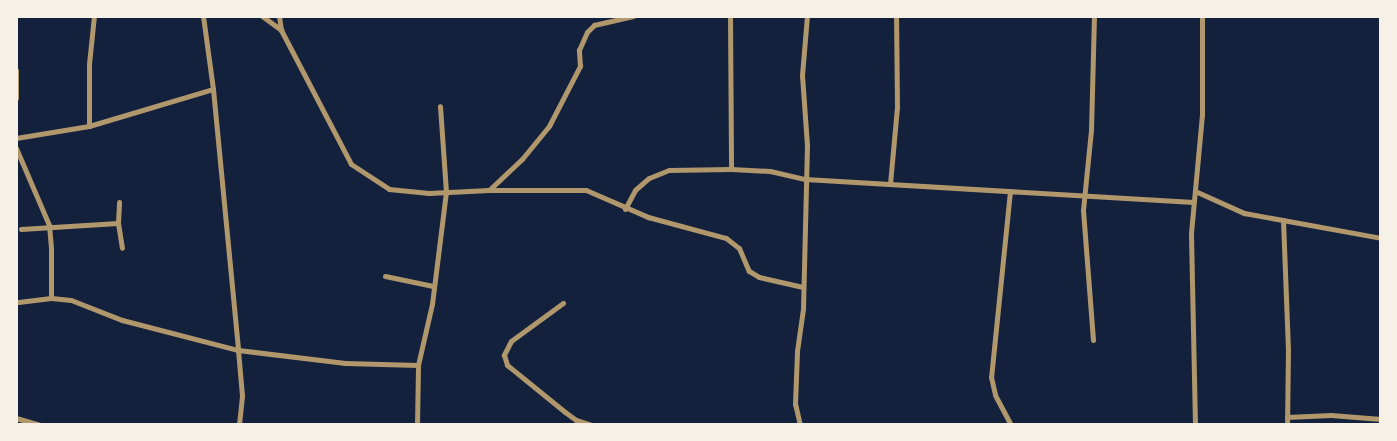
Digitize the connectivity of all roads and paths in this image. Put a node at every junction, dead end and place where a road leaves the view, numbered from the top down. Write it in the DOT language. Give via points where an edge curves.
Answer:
graph roads {
  1 [pos="94,16"];
  2 [pos="202,16"];
  3 [pos="262,16"];
  4 [pos="279,16"];
  5 [pos="633,16"];
  6 [pos="730,16"];
  7 [pos="807,16"];
  8 [pos="896,16"];
  9 [pos="1094,16"];
  10 [pos="1202,16"];
  11 [pos="281,30"];
  12 [pos="16,70"];
  13 [pos="213,89"];
  14 [pos="16,98"];
  15 [pos="440,106"];
  16 [pos="89,126"];
  17 [pos="16,138"];
  18 [pos="16,148"];
  19 [pos="731,169"];
  20 [pos="805,178"];
  21 [pos="890,184"];
  22 [pos="489,190"];
  23 [pos="1195,191"];
  24 [pos="446,192"];
  25 [pos="1010,192"];
  26 [pos="1084,193"];
  27 [pos="119,202"];
  28 [pos="1193,202"];
  29 [pos="625,209"];
  30 [pos="1283,220"];
  31 [pos="118,223"];
  32 [pos="49,225"];
  33 [pos="21,229"];
  34 [pos="1381,238"];
  35 [pos="122,248"];
  36 [pos="385,276"];
  37 [pos="433,286"];
  38 [pos="803,287"];
  39 [pos="51,298"];
  40 [pos="16,302"];
  41 [pos="563,304"];
  42 [pos="1093,340"];
  43 [pos="238,350"];
  44 [pos="418,365"];
  45 [pos="1287,417"];
  46 [pos="16,418"];
  47 [pos="1381,419"];
  48 [pos="575,422"];
  49 [pos="40,425"];
  50 [pos="240,425"];
  51 [pos="417,425"];
  52 [pos="591,425"];
  53 [pos="800,425"];
  54 [pos="1011,425"];
  55 [pos="1195,425"];
  56 [pos="1286,425"];
  1 -- 16 [label="street" via="89,64"];
  2 -- 13 [label="street"];
  3 -- 11 [label="street"];
  4 -- 11 [label="street"];
  5 -- 22 [label="street" via="594,25 587,32 579,50 580,66 550,126"];
  6 -- 19 [label="street"];
  7 -- 20 [label="street" via="806,58 802,75 806,113"];
  8 -- 21 [label="street" via="897,107"];
  9 -- 26 [label="street" via="1092,130"];
  10 -- 23 [label="street" via="1202,115"];
  11 -- 24 [label="street" via="351,164 389,189"];
  12 -- 14 [label="street"];
  13 -- 16 [label="street"];
  13 -- 43 [label="street"];
  15 -- 24 [label="street"];
  16 -- 17 [label="street"];
  18 -- 32 [label="street"];
  19 -- 20 [label="street" via="770,170"];
  19 -- 29 [label="street" via="668,170 648,178 635,190"];
  20 -- 21 [label="street"];
  20 -- 38 [label="street"];
  21 -- 25 [label="street"];
  22 -- 24 [label="street"];
  22 -- 29 [label="street" via="586,190"];
  23 -- 28 [label="street"];
  23 -- 30 [label="street" via="1230,209"];
  24 -- 37 [label="street"];
  25 -- 26 [label="street"];
  25 -- 54 [label="street" via="991,377 995,395"];
  26 -- 28 [label="street"];
  26 -- 42 [label="street"];
  27 -- 31 [label="street"];
  28 -- 55 [label="street"];
  29 -- 38 [label="street" via="726,238 739,248 749,271 759,277"];
  30 -- 34 [label="street"];
  30 -- 45 [label="street"];
  31 -- 32 [label="street"];
  31 -- 35 [label="street"];
  32 -- 33 [label="street"];
  32 -- 39 [label="street"];
  36 -- 37 [label="street"];
  37 -- 44 [label="street" via="429,321"];
  38 -- 53 [label="street" via="796,351 795,404"];
  39 -- 40 [label="street"];
  39 -- 43 [label="street" via="71,300 122,320"];
  41 -- 48 [label="street" via="511,341 504,356 506,365"];
  43 -- 44 [label="street" via="327,361"];
  43 -- 50 [label="street" via="242,396"];
  44 -- 51 [label="street"];
  45 -- 47 [label="street" via="1318,415"];
  45 -- 56 [label="street"];
  46 -- 49 [label="street"];
  48 -- 52 [label="street"];
}
